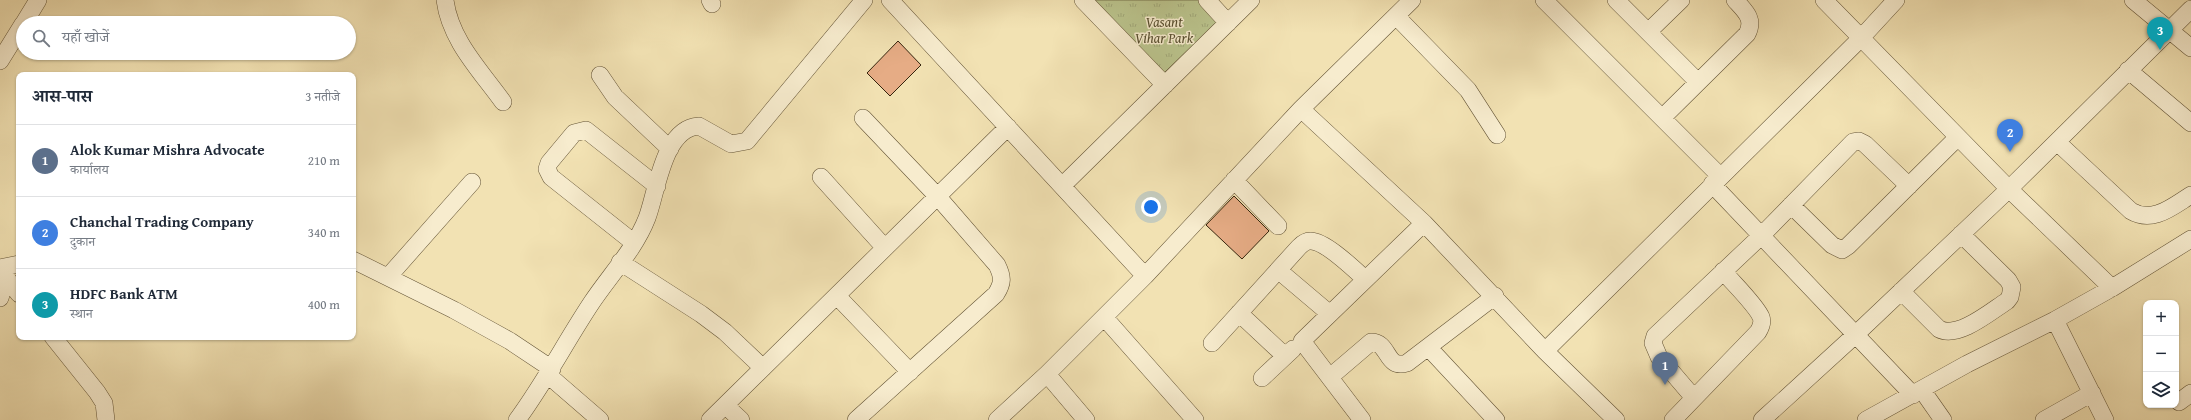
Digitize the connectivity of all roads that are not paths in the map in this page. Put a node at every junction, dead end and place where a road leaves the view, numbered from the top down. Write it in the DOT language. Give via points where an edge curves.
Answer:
graph roads {
  1 [pos="38,0"];
  2 [pos="445,0"];
  3 [pos="864,0"];
  4 [pos="890,0"];
  5 [pos="1083,0"];
  6 [pos="1207,0"];
  7 [pos="1251,0"];
  8 [pos="1412,0"];
  9 [pos="1544,0"];
  10 [pos="1681,0"];
  11 [pos="1736,0"];
  12 [pos="1824,0"];
  13 [pos="1896,0"];
  14 [pos="2133,0"];
  15 [pos="2187,0"];
  16 [pos="1619,1"];
  17 [pos="2191,3"];
  18 [pos="2191,9"];
  19 [pos="28,16"];
  20 [pos="1396,16"];
  21 [pos="1228,22"];
  22 [pos="2169,29"];
  23 [pos="1648,32"];
  24 [pos="16,35"];
  25 [pos="1861,38"];
  26 [pos="2191,48"];
  27 [pos="0,61"];
  28 [pos="2128,70"];
  29 [pos="600,75"];
  30 [pos="1698,82"];
  31 [pos="1165,85"];
  32 [pos="504,102"];
  33 [pos="1301,109"];
  34 [pos="863,118"];
  35 [pos="1662,118"];
  36 [pos="2191,123"];
  37 [pos="1008,127"];
  38 [pos="1497,135"];
  39 [pos="1958,137"];
  40 [pos="2057,142"];
  41 [pos="670,149"];
  42 [pos="821,177"];
  43 [pos="1234,180"];
  44 [pos="1716,180"];
  45 [pos="472,182"];
  46 [pos="657,186"];
  47 [pos="1062,186"];
  48 [pos="1909,186"];
  49 [pos="2009,189"];
  50 [pos="2191,194"];
  51 [pos="938,197"];
  52 [pos="1791,205"];
  53 [pos="1424,223"];
  54 [pos="1278,226"];
  55 [pos="1962,234"];
  56 [pos="1761,236"];
  57 [pos="2191,239"];
  58 [pos="633,242"];
  59 [pos="885,248"];
  60 [pos="356,261"];
  61 [pos="620,262"];
  62 [pos="16,265"];
  63 [pos="1278,270"];
  64 [pos="1723,271"];
  65 [pos="2,272"];
  66 [pos="1145,276"];
  67 [pos="388,277"];
  68 [pos="1365,279"];
  69 [pos="2112,288"];
  70 [pos="16,290"];
  71 [pos="1901,292"];
  72 [pos="837,296"];
  73 [pos="1495,296"];
  74 [pos="0,298"];
  75 [pos="1239,313"];
  76 [pos="1330,314"];
  77 [pos="1104,317"];
  78 [pos="2055,320"];
  79 [pos="1854,336"];
  80 [pos="55,340"];
  81 [pos="1302,340"];
  82 [pos="1212,343"];
  83 [pos="1428,347"];
  84 [pos="1545,350"];
  85 [pos="1285,356"];
  86 [pos="763,368"];
  87 [pos="550,372"];
  88 [pos="910,372"];
  89 [pos="1047,374"];
  90 [pos="1330,377"];
  91 [pos="1262,378"];
  92 [pos="1917,392"];
  93 [pos="2092,393"];
  94 [pos="1694,398"];
  95 [pos="726,406"];
  96 [pos="1884,416"];
  97 [pos="106,420"];
  98 [pos="517,420"];
  99 [pos="600,420"];
  100 [pos="710,420"];
  101 [pos="741,420"];
  102 [pos="856,420"];
  103 [pos="997,420"];
  104 [pos="1086,420"];
  105 [pos="1195,420"];
  106 [pos="1362,420"];
  107 [pos="1496,420"];
  108 [pos="1616,420"];
  109 [pos="1673,420"];
  110 [pos="1762,420"];
  111 [pos="1866,420"];
  112 [pos="1943,420"];
  113 [pos="2044,420"];
  114 [pos="2105,420"];
  1 -- 19 [label="street"];
  2 -- 32 [label="street" via="447,17 455,35"];
  3 -- 41 [label="street" via="747,141 731,144 699,126 684,130"];
  4 -- 37 [label="street"];
  5 -- 31 [label="street"];
  6 -- 21 [label="street"];
  7 -- 21 [label="street"];
  8 -- 20 [label="street"];
  9 -- 35 [label="street"];
  10 -- 23 [label="street"];
  11 -- 30 [label="street" via="1747,12 1751,27"];
  12 -- 25 [label="street"];
  13 -- 25 [label="street"];
  14 -- 22 [label="street"];
  15 -- 17 [label="street"];
  16 -- 23 [label="street"];
  18 -- 22 [label="street"];
  20 -- 33 [label="street"];
  20 -- 38 [label="street" via="1468,90"];
  21 -- 31 [label="street"];
  22 -- 26 [label="street"];
  22 -- 28 [label="street"];
  23 -- 30 [label="street"];
  24 -- 27 [label="street"];
  25 -- 39 [label="street"];
  25 -- 44 [label="street"];
  28 -- 36 [label="street"];
  28 -- 40 [label="street"];
  29 -- 41 [label="street" via="615,97"];
  30 -- 35 [label="street"];
  31 -- 47 [label="street"];
  33 -- 43 [label="street"];
  33 -- 53 [label="street"];
  34 -- 51 [label="street"];
  35 -- 44 [label="street"];
  37 -- 47 [label="street"];
  37 -- 51 [label="street"];
  39 -- 48 [label="street"];
  39 -- 49 [label="street"];
  40 -- 49 [label="street"];
  40 -- 50 [label="street" via="2131,212 2140,217 2162,212"];
  41 -- 46 [label="street"];
  42 -- 59 [label="street"];
  43 -- 54 [label="street"];
  43 -- 66 [label="street"];
  44 -- 56 [label="street"];
  44 -- 84 [label="street"];
  45 -- 67 [label="street"];
  46 -- 58 [label="street" via="646,220"];
  46 -- 58 [label="street" via="586,130 574,133 549,163 547,169 551,177"];
  47 -- 66 [label="street"];
  48 -- 52 [label="street" via="1842,250 1832,245"];
  48 -- 52 [label="street" via="1859,141 1853,142"];
  49 -- 55 [label="street"];
  49 -- 69 [label="street"];
  51 -- 59 [label="street"];
  51 -- 88 [label="street" via="998,265 1003,276 996,294"];
  52 -- 56 [label="street"];
  53 -- 68 [label="street"];
  53 -- 73 [label="street"];
  55 -- 71 [label="street"];
  55 -- 71 [label="street" via="2008,280 2012,288 2007,301 1956,331 1946,332 1939,329"];
  56 -- 64 [label="street"];
  56 -- 79 [label="street"];
  57 -- 69 [label="street"];
  58 -- 61 [label="street"];
  59 -- 72 [label="street"];
  60 -- 67 [label="street"];
  61 -- 86 [label="street" via="701,314 725,332"];
  61 -- 87 [label="street" via="591,303"];
  62 -- 65 [label="street"];
  63 -- 68 [label="street" via="1308,240 1324,245"];
  63 -- 75 [label="street"];
  63 -- 76 [label="street"];
  64 -- 94 [label="street" via="1756,310 1762,325"];
  64 -- 94 [label="street" via="1655,336 1653,343 1659,357"];
  65 -- 70 [label="street"];
  65 -- 74 [label="street"];
  66 -- 77 [label="street"];
  67 -- 87 [label="street" via="510,341"];
  68 -- 76 [label="street"];
  69 -- 78 [label="street"];
  71 -- 79 [label="street"];
  72 -- 86 [label="street"];
  72 -- 88 [label="street"];
  73 -- 83 [label="street"];
  73 -- 84 [label="street"];
  75 -- 82 [label="street"];
  75 -- 85 [label="street"];
  76 -- 81 [label="street"];
  77 -- 89 [label="street"];
  77 -- 105 [label="street"];
  78 -- 92 [label="street"];
  78 -- 93 [label="street"];
  79 -- 92 [label="street"];
  79 -- 110 [label="street"];
  80 -- 97 [label="street" via="104,403"];
  81 -- 85 [label="street"];
  81 -- 90 [label="street"];
  83 -- 90 [label="street" via="1407,363 1400,365 1392,362 1382,346 1371,342"];
  83 -- 107 [label="street"];
  84 -- 108 [label="street"];
  85 -- 91 [label="street"];
  86 -- 95 [label="street"];
  87 -- 98 [label="street"];
  87 -- 99 [label="street"];
  88 -- 102 [label="street"];
  89 -- 103 [label="street"];
  89 -- 104 [label="street"];
  90 -- 106 [label="street"];
  92 -- 96 [label="street"];
  92 -- 112 [label="street"];
  93 -- 113 [label="street"];
  93 -- 114 [label="street"];
  94 -- 109 [label="street"];
  95 -- 100 [label="street"];
  95 -- 101 [label="street"];
  96 -- 111 [label="street"];
}
